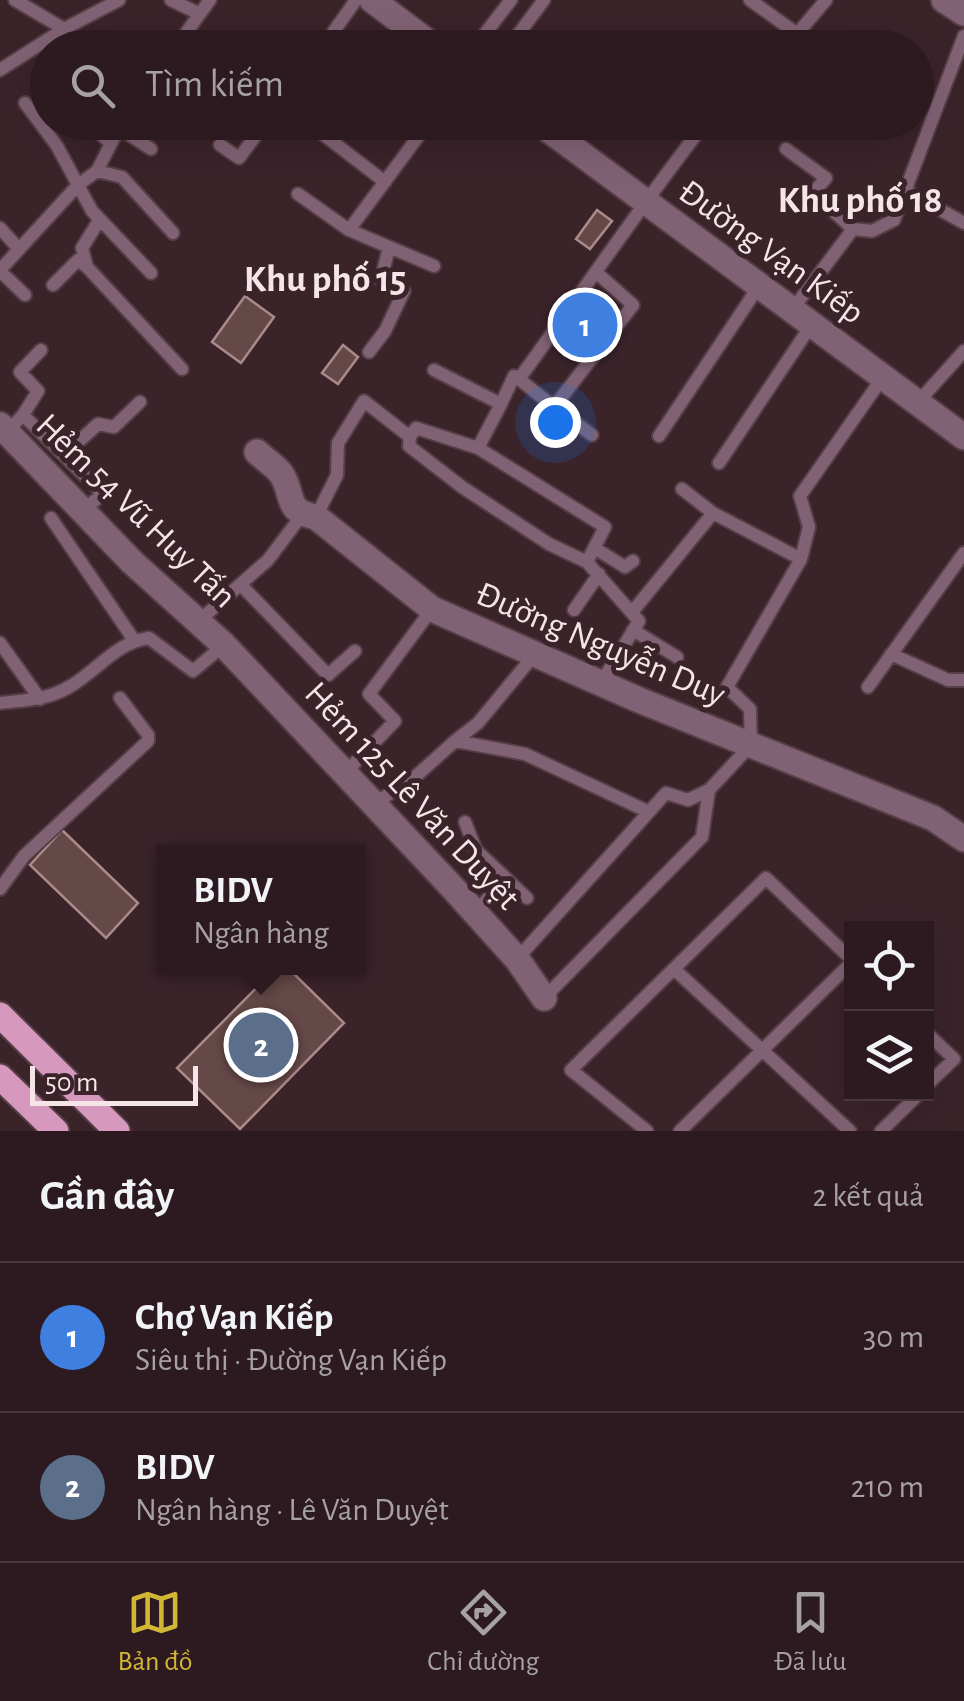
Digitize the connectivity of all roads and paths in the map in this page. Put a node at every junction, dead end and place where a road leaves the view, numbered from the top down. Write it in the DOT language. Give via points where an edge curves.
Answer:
graph roads {
  1 [pos="15,0"];
  2 [pos="119,0"];
  3 [pos="171,0"];
  4 [pos="210,0"];
  5 [pos="356,0"];
  6 [pos="372,0"];
  7 [pos="511,0"];
  8 [pos="750,0"];
  9 [pos="826,0"];
  10 [pos="944,0"];
  11 [pos="537,2"];
  12 [pos="964,13"];
  13 [pos="200,14"];
  14 [pos="64,29"];
  15 [pos="188,30"];
  16 [pos="335,30"];
  17 [pos="412,30"];
  18 [pos="488,30"];
  19 [pos="519,30"];
  20 [pos="791,30"];
  21 [pos="802,30"];
  22 [pos="964,36"];
  23 [pos="30,51"];
  24 [pos="0,70"];
  25 [pos="25,102"];
  26 [pos="30,109"];
  27 [pos="934,115"];
  28 [pos="53,140"];
  29 [pos="107,140"];
  30 [pos="113,140"];
  31 [pos="141,140"];
  32 [pos="252,140"];
  33 [pos="330,140"];
  34 [pos="416,140"];
  35 [pos="562,140"];
  36 [pos="692,140"];
  37 [pos="924,140"];
  38 [pos="111,144"];
  39 [pos="220,145"];
  40 [pos="151,148"];
  41 [pos="786,149"];
  42 [pos="97,171"];
  43 [pos="385,182"];
  44 [pos="78,184"];
  45 [pos="905,190"];
  46 [pos="298,194"];
  47 [pos="644,200"];
  48 [pos="100,219"];
  49 [pos="964,223"];
  50 [pos="0,228"];
  51 [pos="853,228"];
  52 [pos="349,230"];
  53 [pos="173,233"];
  54 [pos="389,247"];
  55 [pos="19,249"];
  56 [pos="87,266"];
  57 [pos="434,266"];
  58 [pos="0,270"];
  59 [pos="151,273"];
  60 [pos="596,273"];
  61 [pos="53,285"];
  62 [pos="759,286"];
  63 [pos="24,295"];
  64 [pos="802,317"];
  65 [pos="41,350"];
  66 [pos="369,352"];
  67 [pos="962,357"];
  68 [pos="182,369"];
  69 [pos="434,370"];
  70 [pos="883,377"];
  71 [pos="519,378"];
  72 [pos="140,402"];
  73 [pos="918,402"];
  74 [pos="500,404"];
  75 [pos="554,407"];
  76 [pos="10,424"];
  77 [pos="592,435"];
  78 [pos="660,436"];
  79 [pos="964,436"];
  80 [pos="410,438"];
  81 [pos="478,448"];
  82 [pos="257,452"];
  83 [pos="64,455"];
  84 [pos="719,463"];
  85 [pos="682,489"];
  86 [pos="83,510"];
  87 [pos="714,513"];
  88 [pos="309,516"];
  89 [pos="52,518"];
  90 [pos="596,549"];
  91 [pos="964,552"];
  92 [pos="801,559"];
  93 [pos="632,561"];
  94 [pos="586,562"];
  95 [pos="599,574"];
  96 [pos="240,584"];
  97 [pos="432,609"];
  98 [pos="574,610"];
  99 [pos="632,611"];
  100 [pos="200,620"];
  101 [pos="633,630"];
  102 [pos="134,640"];
  103 [pos="0,643"];
  104 [pos="224,645"];
  105 [pos="355,651"];
  106 [pos="536,654"];
  107 [pos="892,654"];
  108 [pos="677,658"];
  109 [pos="964,680"];
  110 [pos="601,683"];
  111 [pos="868,686"];
  112 [pos="40,698"];
  113 [pos="120,698"];
  114 [pos="0,703"];
  115 [pos="455,741"];
  116 [pos="751,745"];
  117 [pos="345,773"];
  118 [pos="709,790"];
  119 [pos="374,804"];
  120 [pos="648,812"];
  121 [pos="466,822"];
  122 [pos="964,839"];
  123 [pos="505,878"];
  124 [pos="0,890"];
  125 [pos="527,898"];
  126 [pos="476,913"];
  127 [pos="844,953"];
  128 [pos="517,960"];
  129 [pos="674,969"];
  130 [pos="844,969"];
  131 [pos="544,998"];
  132 [pos="0,1015"];
  133 [pos="934,1039"];
  134 [pos="762,1048"];
  135 [pos="0,1077"];
  136 [pos="934,1078"];
  137 [pos="912,1101"];
  138 [pos="56,1131"];
  139 [pos="117,1131"];
  140 [pos="647,1131"];
  141 [pos="680,1131"];
  142 [pos="850,1131"];
  143 [pos="881,1131"];
  1 -- 14 [label="lane"];
  2 -- 14 [label="lane"];
  3 -- 13 [label="lane"];
  4 -- 13 [label="lane"];
  5 -- 16 [label="lane"];
  6 -- 17 [label="street"];
  7 -- 18 [label="lane"];
  8 -- 20 [label="lane"];
  9 -- 21 [label="lane"];
  10 -- 12 [label="street"];
  11 -- 19 [label="lane"];
  13 -- 15 [label="lane"];
  22 -- 27 [label="lane"];
  23 -- 24 [label="lane"];
  25 -- 26 [label="lane"];
  28 -- 44 [label="lane"];
  29 -- 38 [label="lane"];
  30 -- 38 [label="lane"];
  31 -- 40 [label="lane"];
  32 -- 39 [label="lane" via="239,158"];
  33 -- 43 [label="lane"];
  34 -- 43 [label="lane"];
  35 -- 47 [label="street, Đường Vạn Kiếp"];
  36 -- 47 [label="lane"];
  37 -- 45 [label="lane"];
  38 -- 42 [label="lane"];
  41 -- 51 [label="lane" via="826,178 813,193"];
  42 -- 44 [label="lane"];
  42 -- 53 [label="lane" via="122,177"];
  43 -- 52 [label="lane"];
  44 -- 48 [label="lane"];
  44 -- 55 [label="lane"];
  45 -- 49 [label="lane"];
  45 -- 51 [label="lane" via="894,220 872,230"];
  46 -- 52 [label="lane"];
  47 -- 60 [label="lane"];
  47 -- 62 [label="street, Đường Vạn Kiếp"];
  48 -- 56 [label="lane" via="82,248"];
  48 -- 59 [label="lane"];
  50 -- 55 [label="lane"];
  51 -- 64 [label="lane"];
  52 -- 54 [label="lane"];
  54 -- 57 [label="lane"];
  54 -- 66 [label="lane" via="381,280 404,291"];
  55 -- 58 [label="lane"];
  56 -- 61 [label="lane" via="78,260"];
  56 -- 68 [label="lane"];
  58 -- 63 [label="lane"];
  60 -- 71 [label="lane"];
  60 -- 75 [label="lane" via="633,305"];
  62 -- 64 [label="street, Đường Vạn Kiếp"];
  62 -- 78 [label="lane"];
  64 -- 70 [label="street, Đường Vạn Kiếp"];
  64 -- 84 [label="lane"];
  65 -- 76 [label="lane" via="20,372 38,391"];
  67 -- 73 [label="lane"];
  69 -- 74 [label="lane"];
  70 -- 73 [label="street, Đường Vạn Kiếp"];
  70 -- 92 [label="lane" via="800,496 809,527"];
  71 -- 74 [label="lane" via="514,376"];
  71 -- 75 [label="lane"];
  72 -- 83 [label="lane" via="114,428 98,424"];
  73 -- 79 [label="street, Đường Vạn Kiếp"];
  74 -- 81 [label="lane"];
  75 -- 77 [label="lane"];
  76 -- 83 [label="lane"];
  76 -- 86 [label="street, Hẻm 54 Vũ Huy Tấn"];
  80 -- 81 [label="lane" via="416,428"];
  80 -- 88 [label="lane" via="364,401 338,444 338,475"];
  80 -- 94 [label="lane" via="409,446 462,487"];
  81 -- 90 [label="lane" via="605,527"];
  82 -- 88 [label="street, Đường Nguyễn Duy" via="282,476 289,501"];
  83 -- 86 [label="lane" via="103,494"];
  85 -- 87 [label="lane"];
  86 -- 100 [label="street, Hẻm 54 Vũ Huy Tấn"];
  87 -- 92 [label="lane"];
  87 -- 99 [label="lane"];
  88 -- 96 [label="lane"];
  88 -- 97 [label="street, Đường Nguyễn Duy"];
  89 -- 102 [label="lane"];
  90 -- 93 [label="lane" via="625,567"];
  90 -- 94 [label="lane"];
  91 -- 107 [label="lane"];
  92 -- 116 [label="lane" via="727,688 750,709"];
  94 -- 95 [label="lane"];
  95 -- 98 [label="lane"];
  95 -- 99 [label="lane"];
  96 -- 100 [label="lane"];
  96 -- 105 [label="lane" via="328,675"];
  97 -- 106 [label="street, Đường Nguyễn Duy"];
  97 -- 117 [label="lane" via="370,694 395,720"];
  99 -- 101 [label="lane" via="639,621"];
  100 -- 104 [label="street, Hẻm 54 Vũ Huy Tấn"];
  101 -- 108 [label="lane"];
  101 -- 110 [label="lane"];
  102 -- 104 [label="lane" via="149,638 193,671"];
  102 -- 112 [label="lane" via="69,687"];
  103 -- 112 [label="lane"];
  104 -- 117 [label="street, Hẻm 125 Lê Văn Duyệt"];
  106 -- 110 [label="street, Đường Nguyễn Duy"];
  106 -- 115 [label="lane"];
  107 -- 109 [label="lane" via="948,680"];
  107 -- 111 [label="lane"];
  110 -- 116 [label="street, Đường Nguyễn Duy"];
  112 -- 114 [label="lane"];
  113 -- 124 [label="lane" via="148,741 24,856"];
  115 -- 119 [label="lane"];
  115 -- 120 [label="lane" via="525,754"];
  116 -- 118 [label="lane"];
  116 -- 122 [label="street, Đường Nguyễn Duy" via="933,818"];
  117 -- 119 [label="street, Hẻm 125 Lê Văn Duyệt"];
  118 -- 120 [label="lane" via="688,800 666,792"];
  118 -- 131 [label="lane" via="702,837"];
  119 -- 126 [label="street, Hẻm 125 Lê Văn Duyệt"];
  120 -- 128 [label="lane"];
  121 -- 123 [label="lane" via="476,850"];
  123 -- 125 [label="lane"];
  123 -- 126 [label="lane"];
  126 -- 128 [label="street, Hẻm 125 Lê Văn Duyệt"];
  127 -- 129 [label="lane" via="766,878"];
  128 -- 131 [label="street, Hẻm 125 Lê Văn Duyệt"];
  129 -- 134 [label="lane"];
  129 -- 140 [label="lane" via="570,1070"];
  130 -- 134 [label="lane"];
  132 -- 139 [label="main road"];
  133 -- 136 [label="lane" via="954,1058"];
  134 -- 141 [label="lane"];
  134 -- 142 [label="lane"];
  135 -- 138 [label="main road"];
  137 -- 143 [label="lane"];
}
